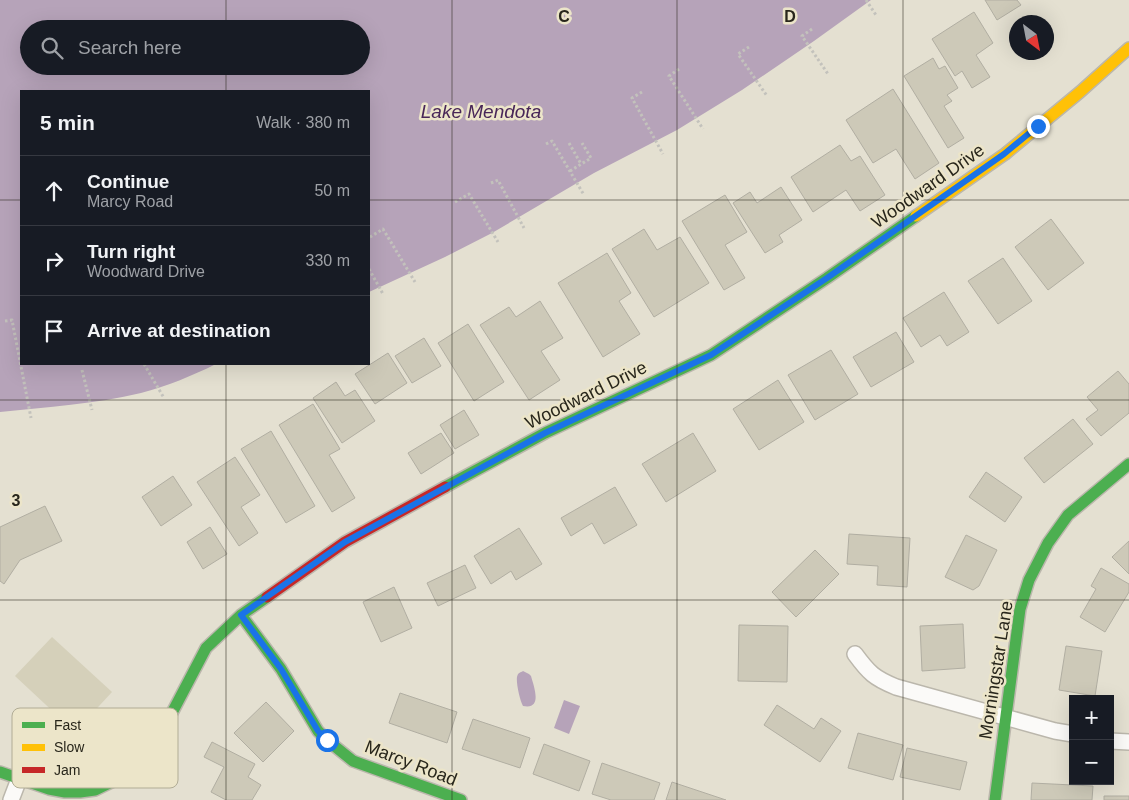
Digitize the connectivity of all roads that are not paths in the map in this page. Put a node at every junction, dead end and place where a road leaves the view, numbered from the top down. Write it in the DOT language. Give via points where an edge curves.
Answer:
graph roads {
  1 [pos="1129,48"];
  2 [pos="1129,464"];
  3 [pos="241,615"];
  4 [pos="855,654"];
  5 [pos="175,708"];
  6 [pos="1006,717"];
  7 [pos="1069,733"];
  8 [pos="1114,741"];
  9 [pos="1129,742"];
  10 [pos="0,772"];
  11 [pos="12,776"];
  12 [pos="16,788"];
  13 [pos="46,788"];
  14 [pos="99,788"];
  15 [pos="12,800"];
  16 [pos="461,800"];
  17 [pos="995,800"];
  1 -- 3 [label="street, Woodward Drive" via="1004,154 711,355 545,433 345,542"];
  2 -- 6 [label="street, Morningstar Lane" via="1068,515 1048,543 1030,580 1020,609"];
  3 -- 5 [label="street, Woodward Drive" via="206,648"];
  3 -- 16 [label="street, Marcy Road" via="327,740 353,761"];
  4 -- 6 [label="street" via="866,670 881,681"];
  6 -- 7 [label="street"];
  6 -- 17 [label="street, Morningstar Lane"];
  8 -- 9 [label="street"];
  10 -- 11 [label="street, Woodward Drive"];
  12 -- 15 [label="street"];
  13 -- 14 [label="street, Woodward Drive" via="80,792"];
}
